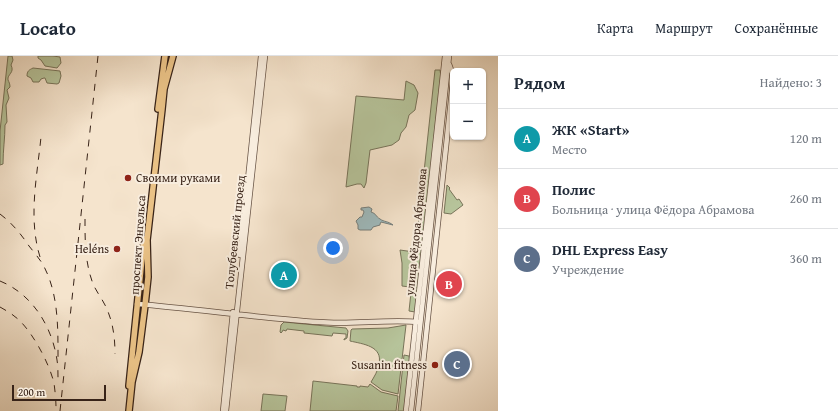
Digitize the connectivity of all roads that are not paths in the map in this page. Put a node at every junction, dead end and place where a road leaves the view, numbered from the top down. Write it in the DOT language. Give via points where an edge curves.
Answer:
graph roads {
  1 [pos="165,56"];
  2 [pos="173,56"];
  3 [pos="444,56"];
  4 [pos="449,56"];
  5 [pos="262,57"];
  6 [pos="448,63"];
  7 [pos="450,68"];
  8 [pos="451,104"];
  9 [pos="137,304"];
  10 [pos="145,304"];
  11 [pos="235,314"];
  12 [pos="418,322"];
  13 [pos="126,411"];
  14 [pos="129,411"];
  15 [pos="222,411"];
  16 [pos="226,411"];
  17 [pos="406,411"];
  18 [pos="411,411"];
  19 [pos="418,411"];
  1 -- 9 [label="main road, проспект Энгельса"];
  2 -- 10 [label="main road, проспект Энгельса" via="164,89 147,240 148,277"];
  3 -- 12 [label="street, улица Фёдора Абрамова"];
  4 -- 6 [label="street, улица Фёдора Абрамова"];
  5 -- 11 [label="street, Толубеевский проезд"];
  6 -- 7 [label="street"];
  6 -- 12 [label="street, улица Фёдора Абрамова"];
  8 -- 19 [label="street"];
  9 -- 10 [label="street"];
  9 -- 13 [label="main road, проспект Энгельса"];
  10 -- 11 [label="street"];
  10 -- 14 [label="main road, проспект Энгельса"];
  11 -- 12 [label="street" via="319,322"];
  11 -- 15 [label="street, Толубеевский проезд"];
  11 -- 16 [label="street, Толубеевский проезд"];
  12 -- 17 [label="street, улица Фёдора Абрамова"];
  12 -- 18 [label="street, улица Фёдора Абрамова"];
}
